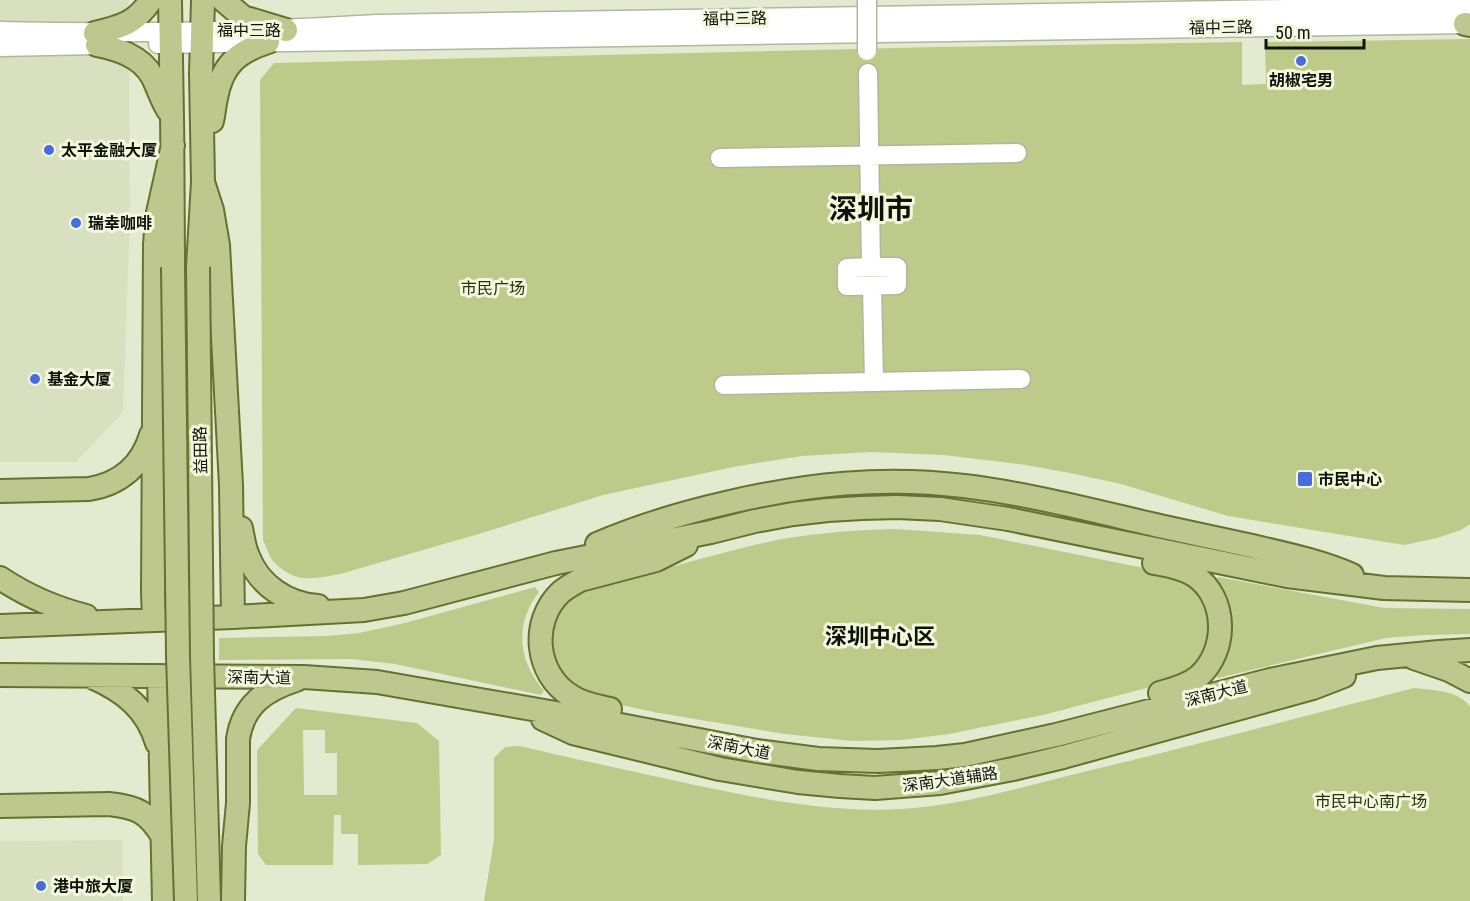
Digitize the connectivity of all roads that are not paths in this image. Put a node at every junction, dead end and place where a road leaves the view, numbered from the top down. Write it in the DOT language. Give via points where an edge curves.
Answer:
graph roads {
  1 [pos="151,0"];
  2 [pos="170,0"];
  3 [pos="203,0"];
  4 [pos="223,0"];
  5 [pos="867,0"];
  6 [pos="1469,20"];
  7 [pos="0,31"];
  8 [pos="277,36"];
  9 [pos="202,37"];
  10 [pos="171,38"];
  11 [pos="96,39"];
  12 [pos="0,47"];
  13 [pos="867,51"];
  14 [pos="868,73"];
  15 [pos="171,116"];
  16 [pos="173,145"];
  17 [pos="202,151"];
  18 [pos="1017,153"];
  19 [pos="869,155"];
  20 [pos="720,158"];
  21 [pos="203,182"];
  22 [pos="871,267"];
  23 [pos="872,286"];
  24 [pos="1021,379"];
  25 [pos="873,381"];
  26 [pos="724,385"];
  27 [pos="153,422"];
  28 [pos="231,485"];
  29 [pos="0,491"];
  30 [pos="1036,524"];
  31 [pos="711,532"];
  32 [pos="556,563"];
  33 [pos="1470,572"];
  34 [pos="0,578"];
  35 [pos="1384,588"];
  36 [pos="1412,589"];
  37 [pos="1470,590"];
  38 [pos="364,610"];
  39 [pos="233,617"];
  40 [pos="154,620"];
  41 [pos="104,621"];
  42 [pos="0,626"];
  43 [pos="1470,650"];
  44 [pos="1404,655"];
  45 [pos="1377,658"];
  46 [pos="0,675"];
  47 [pos="88,676"];
  48 [pos="159,676"];
  49 [pos="304,677"];
  50 [pos="1470,681"];
  51 [pos="517,706"];
  52 [pos="1056,735"];
  53 [pos="684,736"];
  54 [pos="160,752"];
  55 [pos="0,806"];
  56 [pos="163,837"];
  57 [pos="164,901"];
  58 [pos="186,901"];
  59 [pos="209,901"];
  60 [pos="233,901"];
  1 -- 11 [label="main road" via="131,22"];
  2 -- 10 [label="main road, 益田路"];
  3 -- 9 [label="main road, 益田路"];
  4 -- 8 [label="main road"];
  5 -- 13 [label="street, bridge"];
  6 -- 8 [label="street, 福中三路"];
  7 -- 11 [label="street, 福中三路"];
  8 -- 9 [label="street, 福中三路"];
  8 -- 17 [label="main road" via="250,48 228,65 221,76"];
  9 -- 10 [label="street, 福中三路"];
  9 -- 17 [label="main road, 益田路"];
  10 -- 11 [label="street, 福中三路"];
  10 -- 15 [label="main road, 益田路"];
  11 -- 12 [label="street, 福中三路"];
  11 -- 15 [label="main road" via="145,66"];
  14 -- 19 [label="street"];
  15 -- 16 [label="main road, 益田路"];
  16 -- 27 [label="main road" via="156,217"];
  16 -- 58 [label="main road, 益田路, bridge" via="178,656"];
  17 -- 21 [label="main road, 益田路"];
  18 -- 19 [label="street"];
  19 -- 20 [label="street"];
  19 -- 22 [label="street"];
  21 -- 28 [label="main road" via="218,245"];
  21 -- 59 [label="main road, 益田路, bridge" via="198,267"];
  22 -- 23 [label="street" via="847,268 847,286"];
  22 -- 23 [label="street" via="897,267 897,285"];
  23 -- 25 [label="street"];
  24 -- 25 [label="street"];
  25 -- 26 [label="street"];
  27 -- 29 [label="main road" via="149,441 137,464 110,484 89,489"];
  27 -- 40 [label="main road"];
  28 -- 38 [label="main road" via="248,558 260,579 280,594 312,606"];
  28 -- 39 [label="main road"];
  30 -- 31 [label="main road" via="940,509 897,507 793,514"];
  30 -- 35 [label="main road" via="1287,576"];
  30 -- 52 [label="main road" via="1104,550 1194,575 1214,599 1220,616 1217,649 1198,677 1174,689 1114,706"];
  31 -- 32 [label="main road"];
  31 -- 53 [label="main road" via="656,560 568,586 549,608 542,626 540,651 544,665 563,691 583,702 651,719"];
  32 -- 35 [label="main road" via="695,510 806,487 908,482 993,490 1199,534 1338,569"];
  32 -- 38 [label="main road"];
  33 -- 36 [label="main road"];
  34 -- 41 [label="main road" via="46,604"];
  35 -- 36 [label="main road"];
  36 -- 37 [label="main road"];
  38 -- 39 [label="main road"];
  39 -- 40 [label="main road"];
  40 -- 41 [label="main road"];
  41 -- 42 [label="main road"];
  43 -- 44 [label="main road, 深南大道"];
  44 -- 45 [label="main road, 深南大道"];
  44 -- 50 [label="main road"];
  45 -- 51 [label="main road, 深南大道辅路" via="1313,688 1074,754 1004,771 913,786 840,786 720,769 573,733"];
  45 -- 52 [label="main road, 深南大道" via="1270,680"];
  46 -- 47 [label="main road, 深南大道"];
  47 -- 48 [label="main road, 深南大道"];
  47 -- 54 [label="main road" via="110,685 141,711"];
  48 -- 49 [label="main road, 深南大道"];
  48 -- 54 [label="main road"];
  49 -- 51 [label="main road, 深南大道" via="377,682"];
  49 -- 60 [label="main road" via="259,699 246,714 239,731"];
  51 -- 53 [label="main road, 深南大道"];
  52 -- 53 [label="main road, 深南大道" via="965,755 878,761 788,756"];
  54 -- 56 [label="main road"];
  55 -- 56 [label="main road" via="123,806 147,815"];
  56 -- 57 [label="main road"];
}
